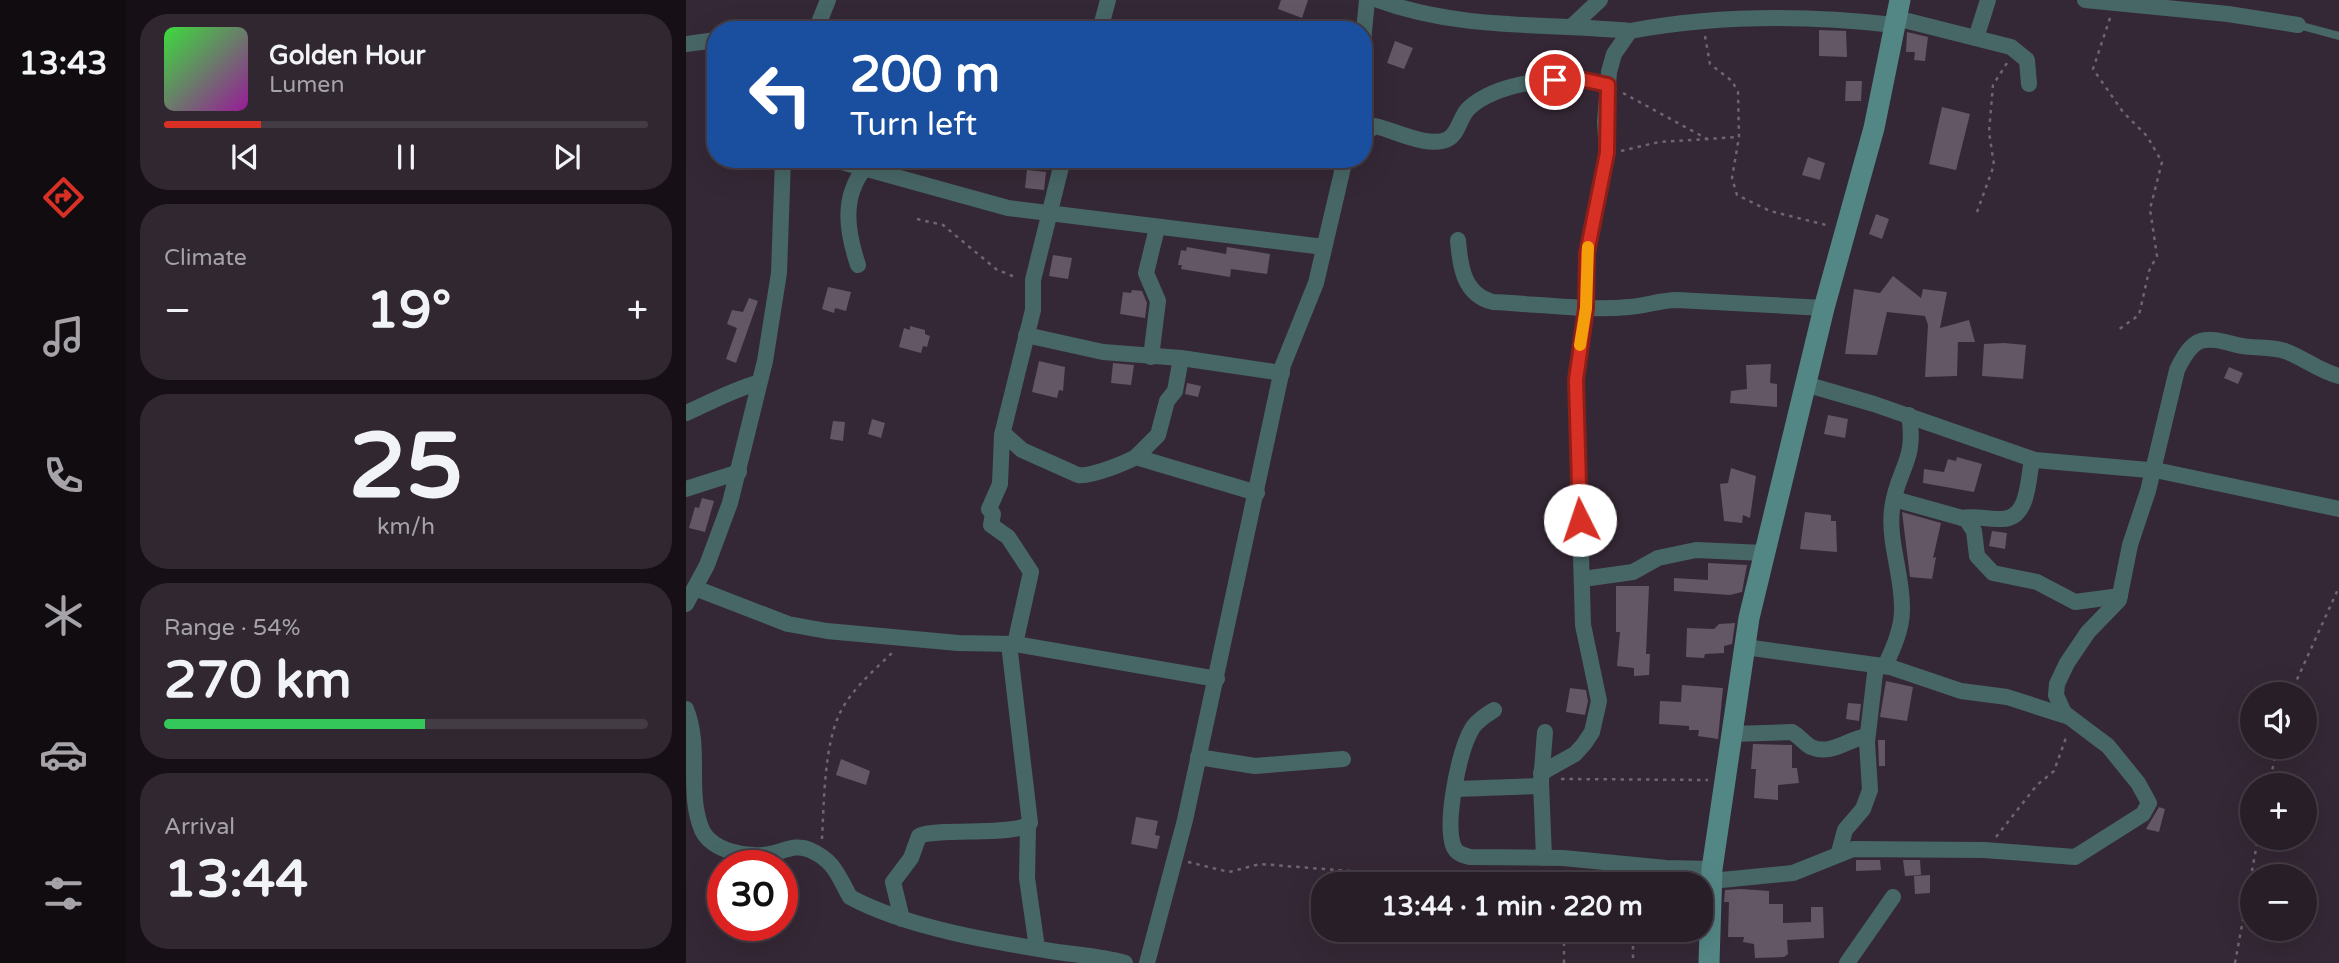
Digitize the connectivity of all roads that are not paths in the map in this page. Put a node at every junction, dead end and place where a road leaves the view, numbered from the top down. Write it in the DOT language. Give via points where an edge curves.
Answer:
graph roads {
  1 [pos="828,0"];
  2 [pos="1108,0"];
  3 [pos="1367,0"];
  4 [pos="1378,0"];
  5 [pos="1600,0"];
  6 [pos="1988,0"];
  7 [pos="2085,0"];
  8 [pos="1896,14"];
  9 [pos="820,21"];
  10 [pos="1102,21"];
  11 [pos="1365,21"];
  12 [pos="2298,25"];
  13 [pos="1572,26"];
  14 [pos="1630,31"];
  15 [pos="2339,36"];
  16 [pos="1976,38"];
  17 [pos="707,41"];
  18 [pos="686,44"];
  19 [pos="2029,84"];
  20 [pos="1608,85"];
  21 [pos="1372,128"];
  22 [pos="783,168"];
  23 [pos="865,168"];
  24 [pos="1060,168"];
  25 [pos="1343,168"];
  26 [pos="1053,193"];
  27 [pos="1049,212"];
  28 [pos="1069,215"];
  29 [pos="1157,228"];
  30 [pos="1458,240"];
  31 [pos="1324,247"];
  32 [pos="858,265"];
  33 [pos="1586,308"];
  34 [pos="1824,308"];
  35 [pos="1027,335"];
  36 [pos="1151,356"];
  37 [pos="1181,358"];
  38 [pos="1282,373"];
  39 [pos="2339,376"];
  40 [pos="758,383"];
  41 [pos="1805,384"];
  42 [pos="686,413"];
  43 [pos="1909,415"];
  44 [pos="1003,433"];
  45 [pos="1136,457"];
  46 [pos="2032,459"];
  47 [pos="2152,470"];
  48 [pos="739,472"];
  49 [pos="688,487"];
  50 [pos="1258,493"];
  51 [pos="1894,499"];
  52 [pos="2339,509"];
  53 [pos="1962,518"];
  54 [pos="1764,553"];
  55 [pos="1583,579"];
  56 [pos="690,592"];
  57 [pos="2120,596"];
  58 [pos="1012,644"];
  59 [pos="1745,646"];
  60 [pos="1881,665"];
  61 [pos="1217,679"];
  62 [pos="686,709"];
  63 [pos="1494,710"];
  64 [pos="2070,718"];
  65 [pos="1545,732"];
  66 [pos="1732,734"];
  67 [pos="1867,736"];
  68 [pos="1198,757"];
  69 [pos="1343,759"];
  70 [pos="1541,779"];
  71 [pos="1455,789"];
  72 [pos="1028,826"];
  73 [pos="1839,852"];
  74 [pos="1544,858"];
  75 [pos="1682,872"];
  76 [pos="1712,872"];
  77 [pos="1713,875"];
  78 [pos="1893,897"];
  79 [pos="902,919"];
  80 [pos="1710,942"];
  81 [pos="1037,948"];
  82 [pos="1125,963"];
  83 [pos="1147,963"];
  84 [pos="1709,963"];
  85 [pos="1847,963"];
  1 -- 9 [label="street"];
  2 -- 10 [label="street"];
  3 -- 11 [label="street"];
  4 -- 13 [label="street" via="1421,15 1455,20"];
  5 -- 13 [label="street"];
  6 -- 16 [label="street"];
  7 -- 12 [label="street"];
  8 -- 14 [label="street" via="1703,22"];
  8 -- 16 [label="street"];
  8 -- 34 [label="street" via="1874,128"];
  12 -- 15 [label="lane"];
  13 -- 14 [label="street"];
  14 -- 20 [label="street" via="1614,54"];
  16 -- 19 [label="street" via="2019,51 2027,60"];
  17 -- 18 [label="street"];
  20 -- 21 [label="street" via="1555,80 1504,88 1471,106 1452,136 1444,140"];
  20 -- 33 [label="street" via="1607,153 1587,253"];
  22 -- 40 [label="street" via="779,273"];
  23 -- 27 [label="street" via="960,197"];
  23 -- 32 [label="street" via="849,198 851,244"];
  24 -- 26 [label="street"];
  25 -- 31 [label="street"];
  26 -- 27 [label="street"];
  26 -- 28 [label="street"];
  27 -- 28 [label="street"];
  27 -- 35 [label="street"];
  28 -- 29 [label="street"];
  29 -- 31 [label="street"];
  29 -- 36 [label="street" via="1146,273 1158,301"];
  30 -- 33 [label="street" via="1460,268 1482,299"];
  31 -- 38 [label="street" via="1316,283"];
  33 -- 34 [label="street" via="1677,300"];
  33 -- 55 [label="street" via="1576,380"];
  34 -- 41 [label="street"];
  35 -- 36 [label="street" via="1103,352"];
  35 -- 44 [label="street"];
  36 -- 37 [label="street"];
  37 -- 38 [label="street"];
  37 -- 45 [label="street" via="1175,391 1167,401 1158,435"];
  38 -- 50 [label="street"];
  39 -- 47 [label="street" via="2283,350 2220,339 2200,341 2177,370"];
  40 -- 42 [label="street"];
  40 -- 48 [label="street"];
  41 -- 43 [label="street"];
  41 -- 54 [label="street"];
  43 -- 46 [label="street"];
  43 -- 51 [label="street" via="1911,455"];
  44 -- 45 [label="street" via="1022,450 1078,475 1127,464"];
  44 -- 58 [label="street" via="1002,475 989,509 991,525 1008,537 1031,572"];
  45 -- 50 [label="street"];
  46 -- 47 [label="street"];
  46 -- 53 [label="street" via="2024,503 2014,517"];
  47 -- 52 [label="street"];
  47 -- 57 [label="street"];
  48 -- 49 [label="street"];
  48 -- 56 [label="street" via="707,565"];
  50 -- 61 [label="street"];
  51 -- 53 [label="street"];
  51 -- 60 [label="street" via="1893,553 1902,617"];
  53 -- 57 [label="street" via="1973,531 1977,556 1993,573 2037,582 2075,602"];
  54 -- 55 [label="street" via="1696,550 1658,558 1633,572"];
  54 -- 59 [label="street"];
  55 -- 70 [label="street" via="1583,625 1599,691 1596,721 1575,754"];
  56 -- 58 [label="street" via="788,624 906,639"];
  57 -- 64 [label="street" via="2088,632 2062,673 2056,695"];
  58 -- 61 [label="street"];
  58 -- 72 [label="street" via="1030,806"];
  59 -- 60 [label="street"];
  59 -- 66 [label="street"];
  60 -- 64 [label="street"];
  60 -- 67 [label="street"];
  61 -- 68 [label="street"];
  62 -- 79 [label="street" via="695,758 693,794 708,840 745,853 807,848 842,877 850,897"];
  63 -- 71 [label="street" via="1476,723 1466,740"];
  64 -- 73 [label="street" via="2108,746 2146,795 2148,808 2115,835 2075,857 1984,850 1869,848"];
  65 -- 70 [label="street"];
  66 -- 67 [label="street" via="1792,732 1807,745 1830,750"];
  66 -- 76 [label="street"];
  67 -- 73 [label="street" via="1867,800 1845,830"];
  68 -- 69 [label="street" via="1255,766"];
  68 -- 83 [label="street"];
  70 -- 71 [label="street"];
  70 -- 74 [label="street"];
  71 -- 74 [label="street" via="1452,833 1460,854 1470,858"];
  72 -- 79 [label="street" via="922,834 893,882"];
  72 -- 81 [label="street" via="1027,878"];
  73 -- 77 [label="street" via="1793,873"];
  74 -- 75 [label="street"];
  78 -- 85 [label="street"];
  79 -- 81 [label="street"];
  80 -- 84 [label="street"];
  81 -- 82 [label="street"];
}
